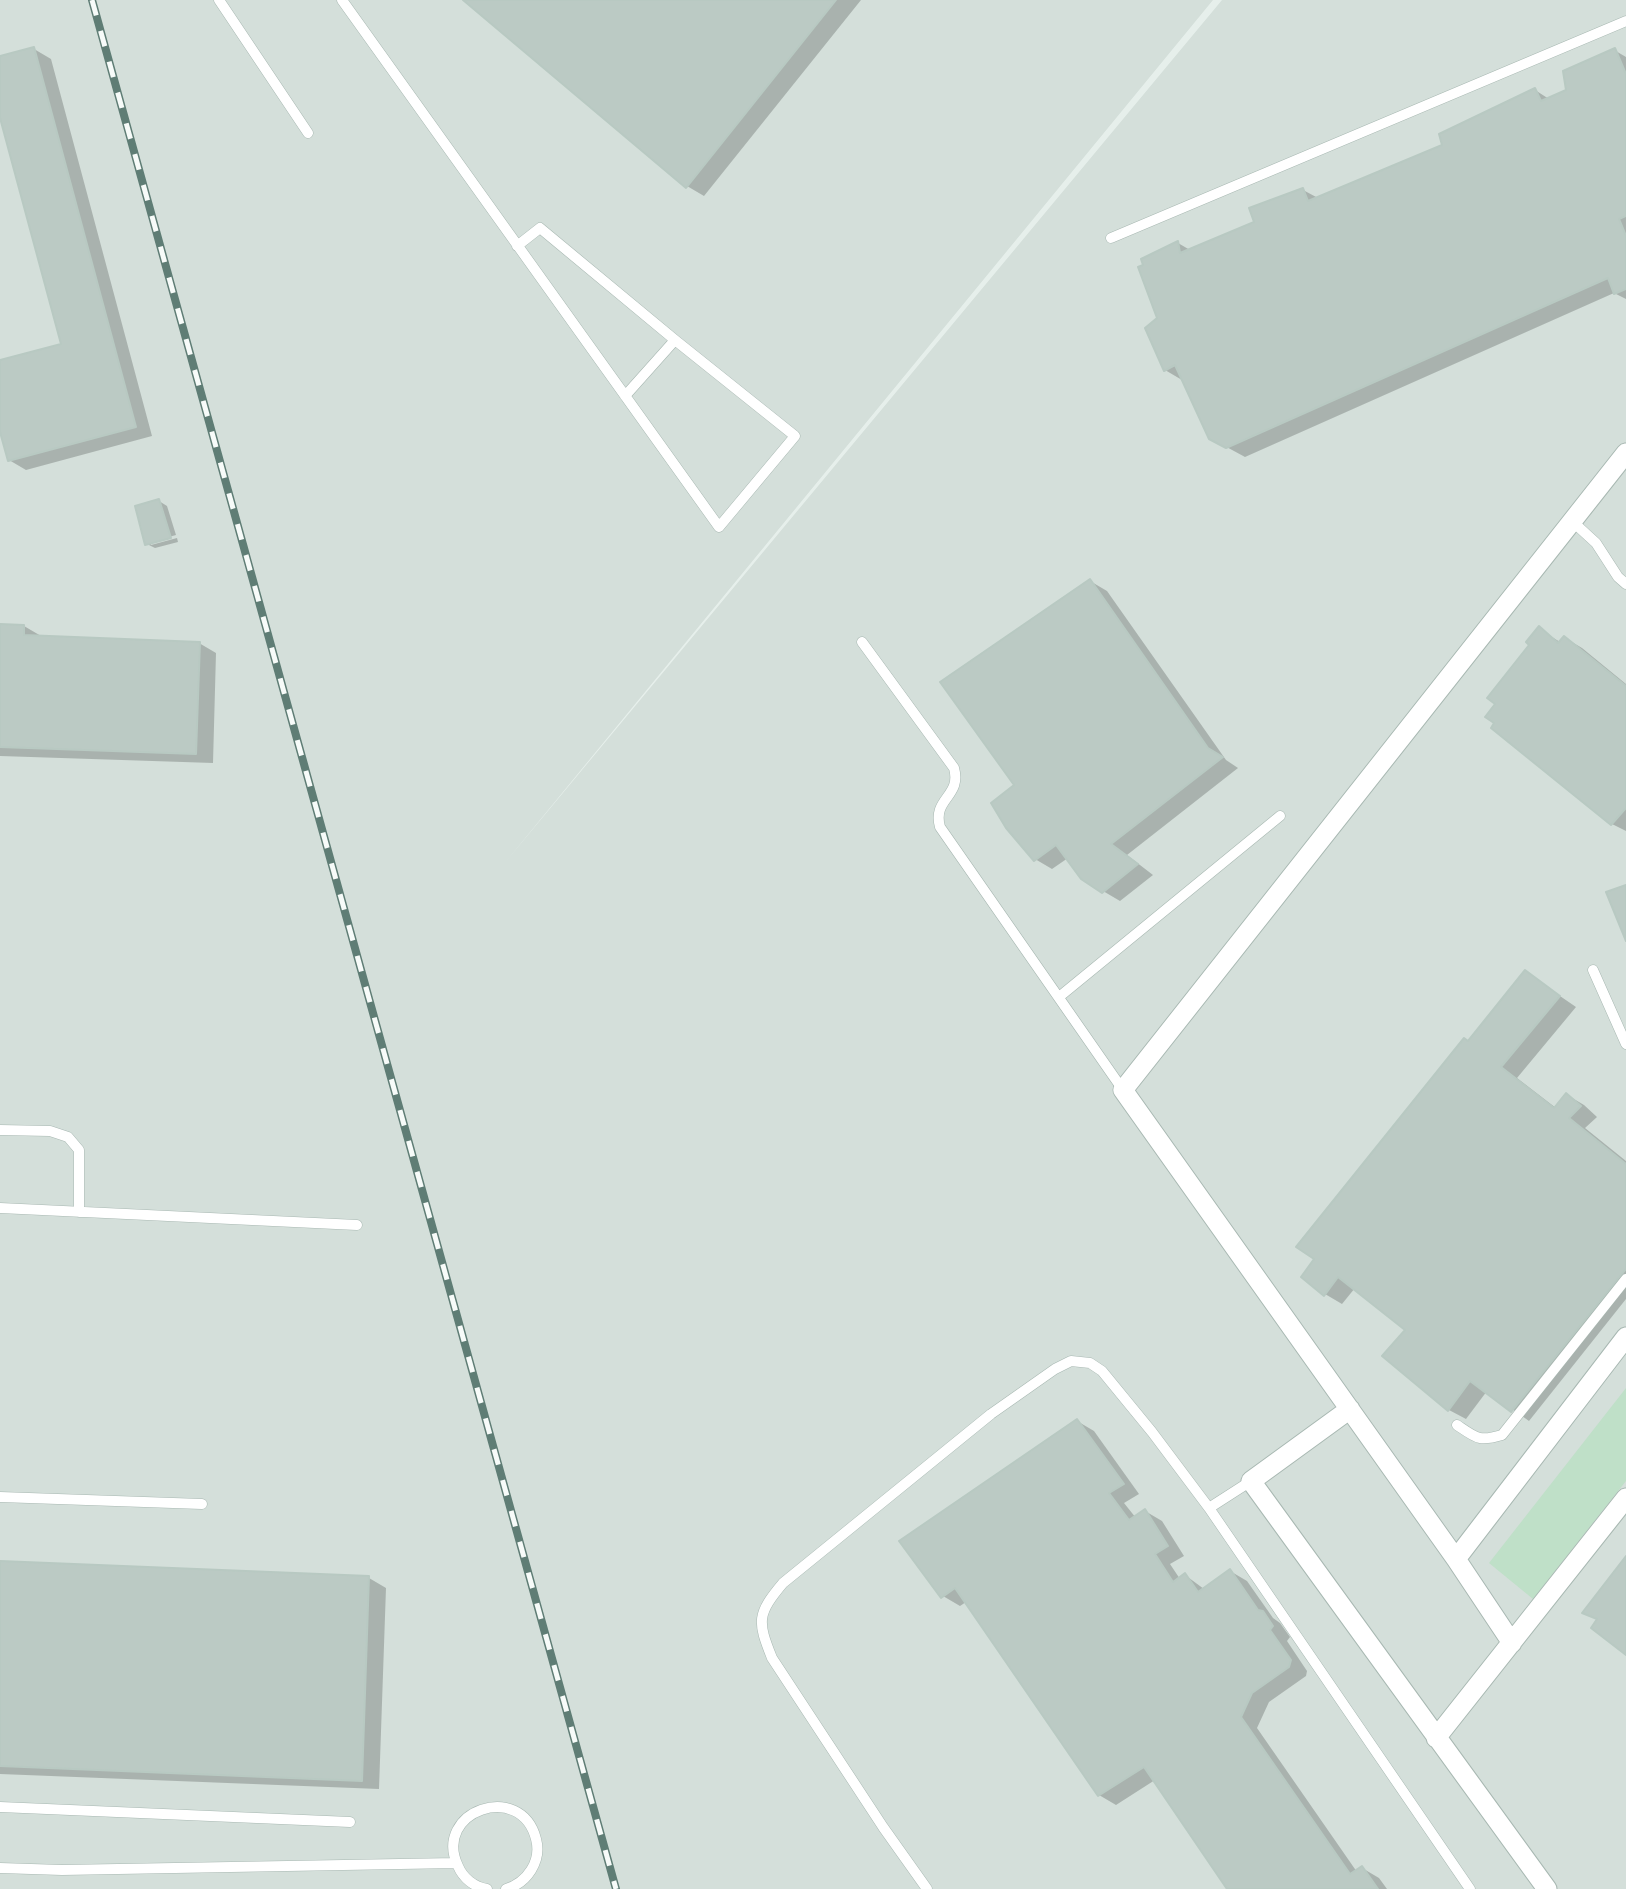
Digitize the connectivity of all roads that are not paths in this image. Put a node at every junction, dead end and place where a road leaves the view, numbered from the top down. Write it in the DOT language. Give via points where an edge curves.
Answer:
graph roads {
  1 [pos="219,0"];
  2 [pos="342,0"];
  3 [pos="1626,21"];
  4 [pos="308,133"];
  5 [pos="1111,238"];
  6 [pos="517,246"];
  7 [pos="675,340"];
  8 [pos="625,396"];
  9 [pos="1626,453"];
  10 [pos="1572,521"];
  11 [pos="1626,584"];
  12 [pos="862,642"];
  13 [pos="1280,816"];
  14 [pos="1593,970"];
  15 [pos="1059,997"];
  16 [pos="1626,1044"];
  17 [pos="1124,1090"];
  18 [pos="0,1130"];
  19 [pos="0,1208"];
  20 [pos="79,1212"];
  21 [pos="357,1225"];
  22 [pos="1626,1279"];
  23 [pos="1626,1337"];
  24 [pos="1350,1409"];
  25 [pos="1457,1425"];
  26 [pos="1251,1481"];
  27 [pos="0,1497"];
  28 [pos="1626,1498"];
  29 [pos="202,1504"];
  30 [pos="1209,1508"];
  31 [pos="1456,1559"];
  32 [pos="1512,1643"];
  33 [pos="1436,1738"];
  34 [pos="0,1807"];
  35 [pos="350,1822"];
  36 [pos="456,1863"];
  37 [pos="0,1868"];
  38 [pos="486,1889"];
  39 [pos="506,1889"];
  40 [pos="927,1889"];
  41 [pos="1470,1889"];
  42 [pos="1547,1889"];
  1 -- 4 [label="lane"];
  2 -- 6 [label="lane"];
  3 -- 5 [label="lane"];
  6 -- 7 [label="lane" via="540,228"];
  6 -- 8 [label="lane"];
  7 -- 8 [label="lane"];
  7 -- 8 [label="lane" via="795,436 719,527"];
  9 -- 10 [label="street"];
  10 -- 11 [label="lane" via="1596,543"];
  10 -- 17 [label="street"];
  12 -- 15 [label="lane" via="954,768 957,779 939,808 940,827"];
  13 -- 15 [label="lane"];
  14 -- 16 [label="lane"];
  15 -- 17 [label="lane"];
  17 -- 24 [label="street"];
  18 -- 20 [label="lane" via="50,1131 68,1137 79,1150"];
  19 -- 20 [label="lane"];
  20 -- 21 [label="lane"];
  22 -- 25 [label="lane" via="1502,1435 1479,1439"];
  23 -- 31 [label="street"];
  24 -- 26 [label="street"];
  24 -- 31 [label="street"];
  26 -- 30 [label="lane"];
  26 -- 33 [label="street"];
  27 -- 29 [label="lane"];
  28 -- 32 [label="street"];
  30 -- 40 [label="lane" via="1102,1371 1090,1363 1071,1361 991,1415 791,1576 768,1600 761,1616 772,1658"];
  30 -- 41 [label="lane"];
  31 -- 32 [label="street"];
  32 -- 33 [label="street"];
  33 -- 42 [label="street"];
  34 -- 35 [label="lane"];
  36 -- 37 [label="lane"];
  36 -- 38 [label="lane" via="469,1881"];
  36 -- 39 [label="lane" via="453,1846 462,1822 483,1808 512,1810 533,1829 537,1857 532,1871"];
}
